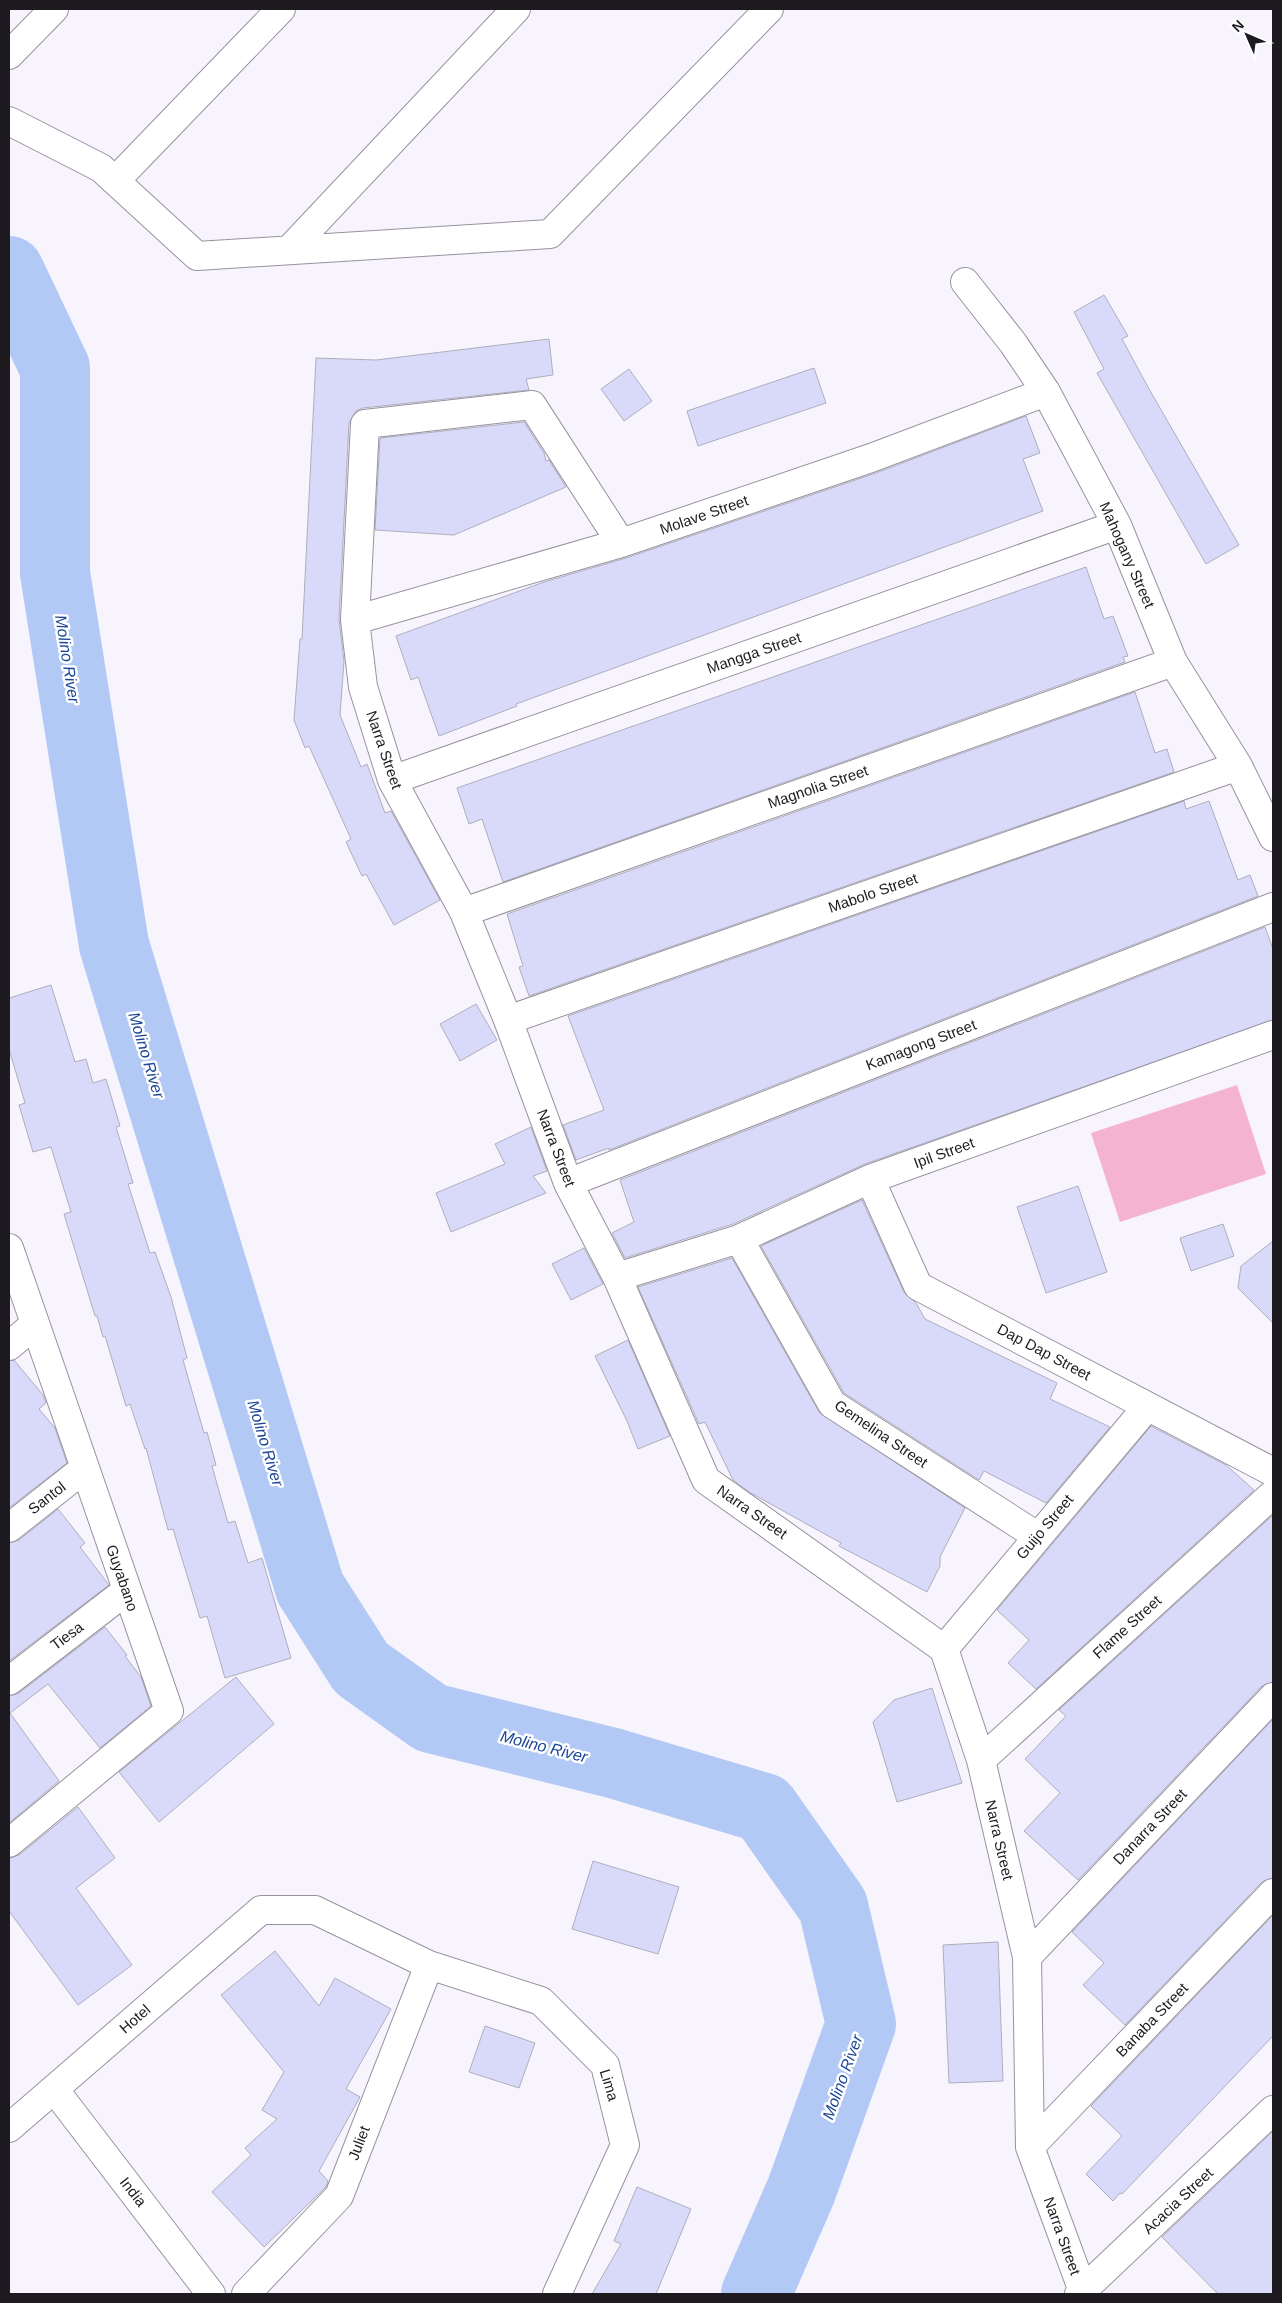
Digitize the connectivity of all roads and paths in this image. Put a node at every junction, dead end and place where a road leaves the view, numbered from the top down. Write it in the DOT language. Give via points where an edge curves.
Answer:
graph roads {
  1 [pos="54,9"];
  2 [pos="281,9"];
  3 [pos="516,9"];
  4 [pos="769,9"];
  5 [pos="9,56"];
  6 [pos="9,121"];
  7 [pos="115,181"];
  8 [pos="289,250"];
  9 [pos="964,282"];
  10 [pos="1046,392"];
  11 [pos="1117,525"];
  12 [pos="620,543"];
  13 [pos="355,620"];
  14 [pos="1173,662"];
  15 [pos="1238,766"];
  16 [pos="392,780"];
  17 [pos="1273,837"];
  18 [pos="1273,907"];
  19 [pos="464,912"];
  20 [pos="508,1020"];
  21 [pos="1273,1035"];
  22 [pos="870,1179"];
  23 [pos="568,1183"];
  24 [pos="739,1239"];
  25 [pos="9,1248"];
  26 [pos="617,1277"];
  27 [pos="35,1324"];
  28 [pos="9,1346"];
  29 [pos="1147,1407"];
  30 [pos="85,1468"];
  31 [pos="1273,1472"];
  32 [pos="1273,1494"];
  33 [pos="9,1528"];
  34 [pos="1037,1536"];
  35 [pos="126,1591"];
  36 [pos="944,1649"];
  37 [pos="9,1681"];
  38 [pos="1273,1697"];
  39 [pos="981,1760"];
  40 [pos="9,1843"];
  41 [pos="1273,1894"];
  42 [pos="260,1910"];
  43 [pos="1026,1957"];
  44 [pos="429,1965"];
  45 [pos="54,2089"];
  46 [pos="1273,2110"];
  47 [pos="9,2128"];
  48 [pos="1030,2147"];
  49 [pos="1082,2293"];
  50 [pos="211,2294"];
  51 [pos="246,2294"];
  52 [pos="556,2294"];
  1 -- 5 [label="street"];
  2 -- 7 [label="street"];
  3 -- 8 [label="street"];
  4 -- 8 [label="street" via="550,234"];
  6 -- 7 [label="street" via="101,168"];
  7 -- 8 [label="street" via="198,256"];
  9 -- 10 [label="street, Mahogany Street" via="1013,343"];
  10 -- 11 [label="street, Mahogany Street"];
  10 -- 12 [label="street, Molave Street" via="871,458"];
  11 -- 14 [label="street, Mahogany Street"];
  11 -- 16 [label="street, Mangga Street"];
  12 -- 13 [label="street, Molave Street"];
  12 -- 13 [label="street, Narra Street" via="532,406 365,424"];
  13 -- 16 [label="street, Narra Street" via="363,687"];
  14 -- 15 [label="street, Mahogany Street"];
  14 -- 19 [label="street, Magnolia Street"];
  15 -- 17 [label="street, Mahogany Street"];
  15 -- 20 [label="street, Mabolo Street"];
  16 -- 19 [label="street, Narra Street"];
  18 -- 23 [label="street, Kamagong Street"];
  19 -- 20 [label="street, Narra Street"];
  20 -- 23 [label="street, Narra Street"];
  21 -- 22 [label="street, Ipil Street"];
  22 -- 24 [label="street, Ipil Street"];
  22 -- 29 [label="street, Dap Dap Street" via="918,1286"];
  23 -- 26 [label="street, Narra Street"];
  24 -- 26 [label="street, Ipil Street"];
  24 -- 34 [label="street, Gemelina Street" via="832,1404"];
  25 -- 27 [label="street, Guyabano"];
  26 -- 36 [label="street, Narra Street" via="706,1480"];
  27 -- 28 [label="street"];
  27 -- 30 [label="street, Guyabano"];
  29 -- 31 [label="street, Dap Dap Street"];
  29 -- 34 [label="street, Guijo Street"];
  30 -- 33 [label="street, Santol"];
  30 -- 35 [label="street, Guyabano"];
  32 -- 39 [label="street, Flame Street"];
  34 -- 36 [label="street, Guijo Street"];
  35 -- 37 [label="street, Tiesa"];
  35 -- 40 [label="street, Guyabano" via="169,1711"];
  36 -- 39 [label="street, Narra Street"];
  38 -- 43 [label="street, Danarra Street"];
  39 -- 43 [label="street, Narra Street"];
  41 -- 48 [label="street, Banaba Street"];
  42 -- 44 [label="street, Lima" via="315,1910"];
  42 -- 45 [label="street, Hotel"];
  43 -- 48 [label="street, Narra Street"];
  44 -- 51 [label="street, Juliet" via="339,2196"];
  44 -- 52 [label="street, Lima" via="541,2002 604,2065 625,2146"];
  45 -- 47 [label="street, Hotel"];
  45 -- 50 [label="street, India"];
  46 -- 49 [label="street, Acacia Street"];
  48 -- 49 [label="street, Narra Street"];
}
